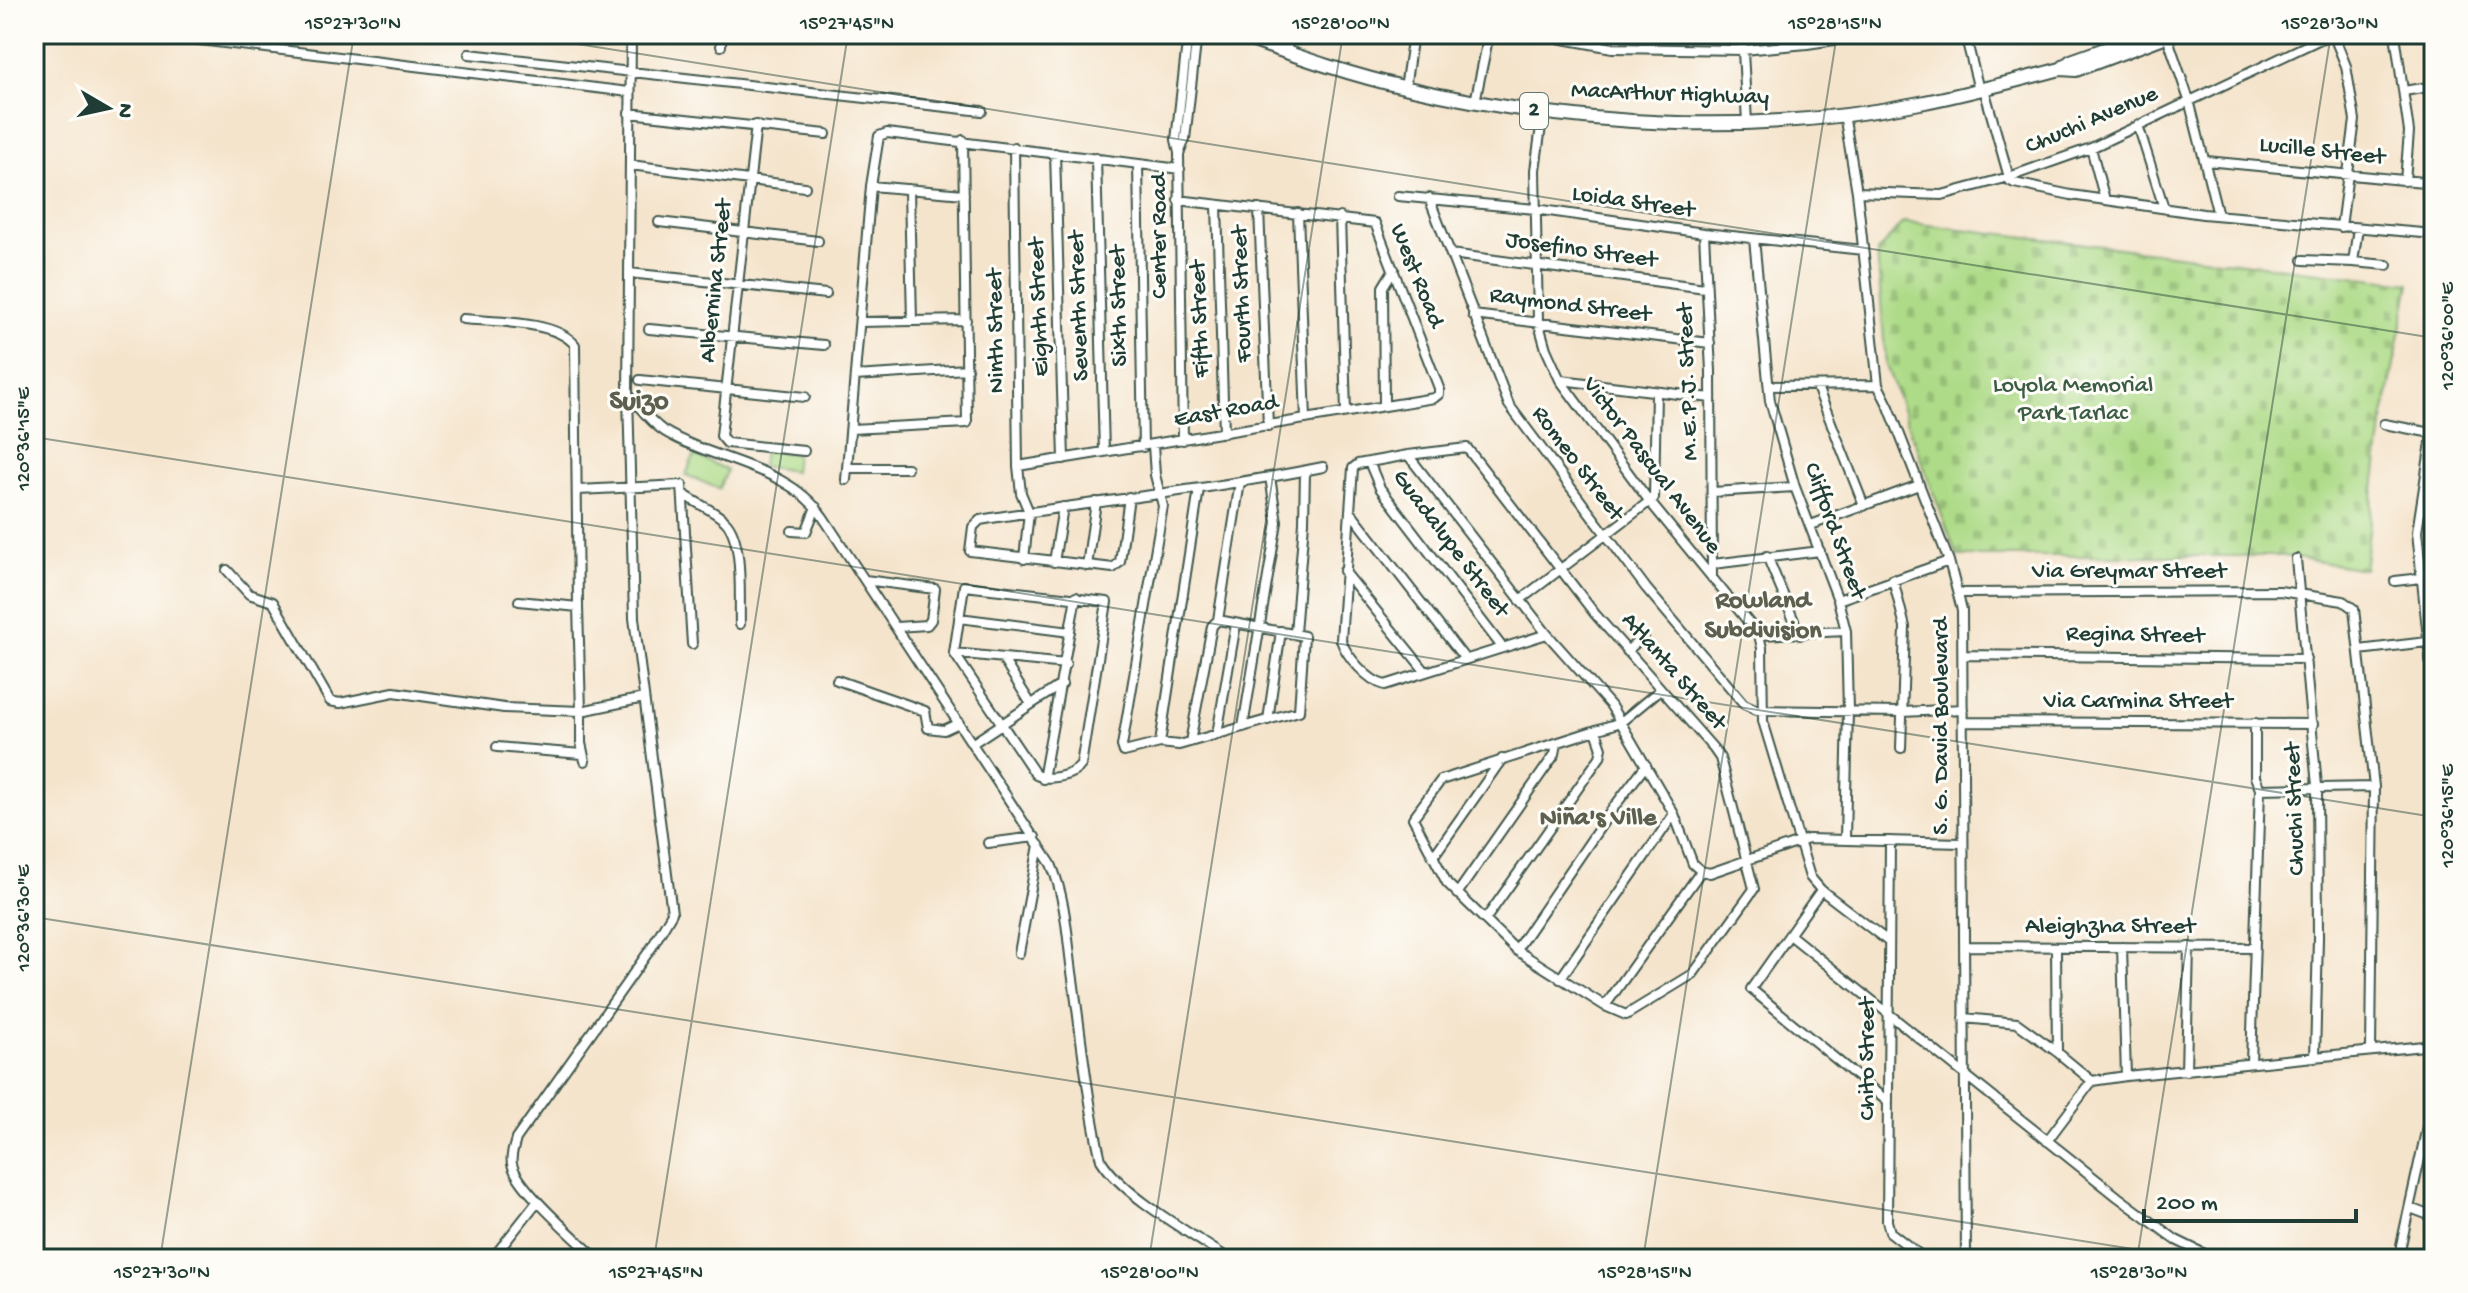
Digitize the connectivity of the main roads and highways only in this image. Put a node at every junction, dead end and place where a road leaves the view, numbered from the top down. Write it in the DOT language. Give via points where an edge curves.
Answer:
graph roads {
  1 [pos="1234,34"];
  2 [pos="2147,34"];
  3 [pos="2170,35"];
  4 [pos="2061,69"];
  1 -- 4 [label="highway, MacArthur Highway / 2" via="1405,88 1543,112 1653,122 1844,114 1918,104"];
  2 -- 4 [label="highway, MacArthur Highway / 2"];
  3 -- 4 [label="highway, MacArthur Highway / 2" via="2090,66"];
}
